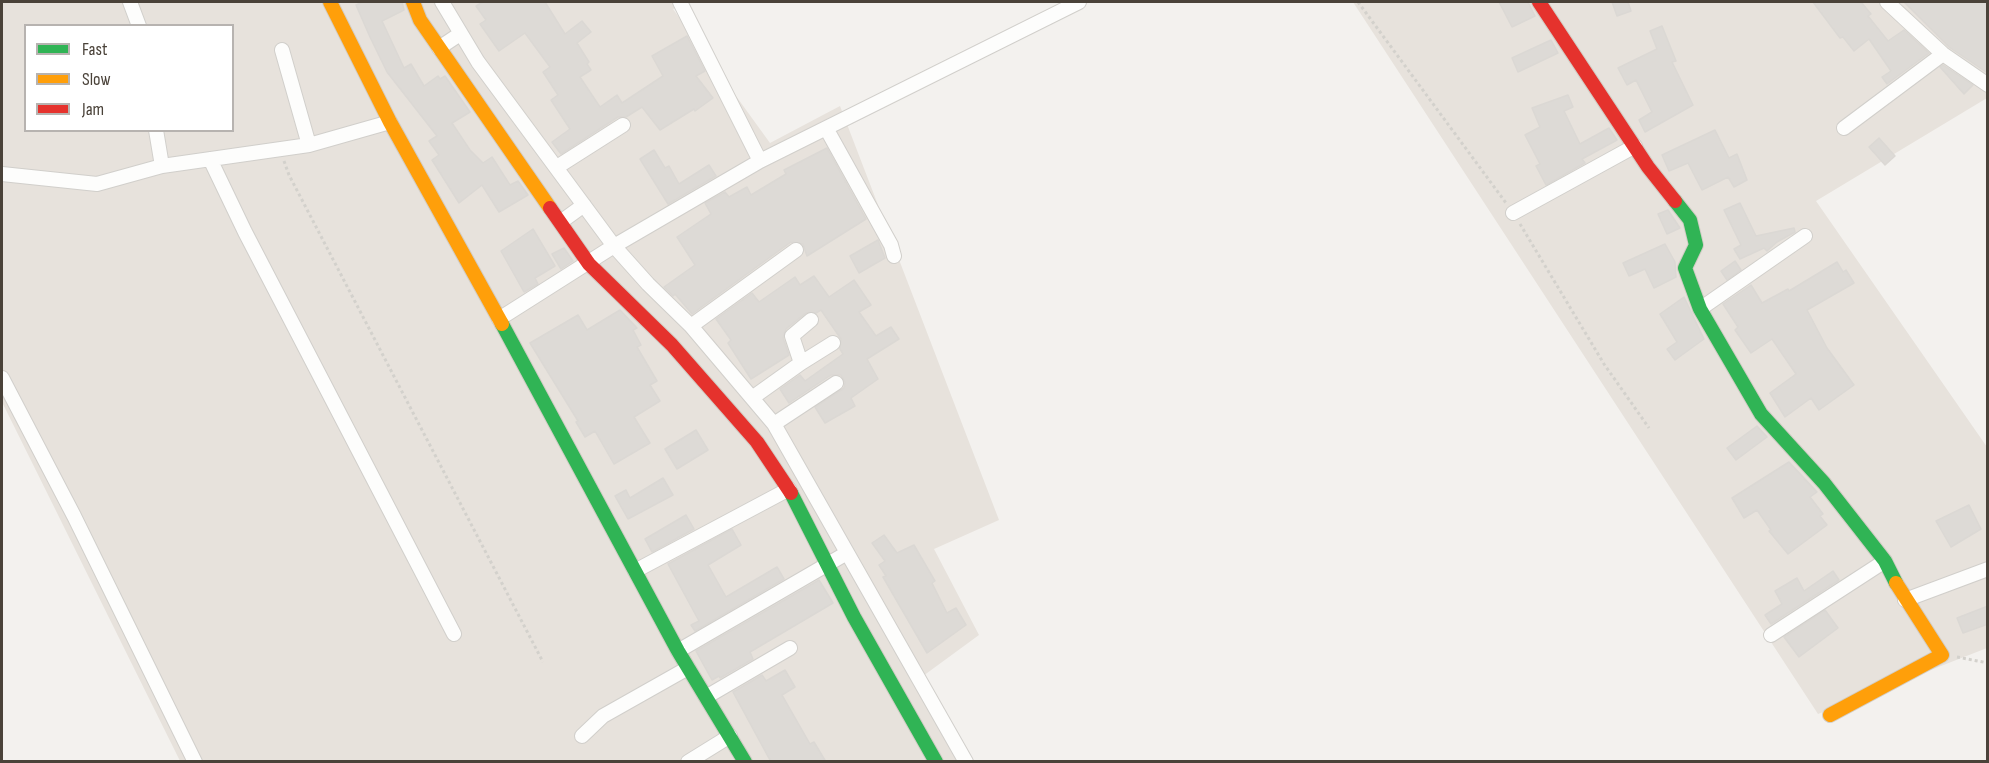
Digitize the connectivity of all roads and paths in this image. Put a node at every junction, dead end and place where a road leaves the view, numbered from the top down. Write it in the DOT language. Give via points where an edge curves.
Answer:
graph roads {
  1 [pos="129,2"];
  2 [pos="330,2"];
  3 [pos="413,2"];
  4 [pos="442,2"];
  5 [pos="680,2"];
  6 [pos="1079,2"];
  7 [pos="1539,2"];
  8 [pos="1887,2"];
  9 [pos="138,24"];
  10 [pos="450,41"];
  11 [pos="282,50"];
  12 [pos="1943,54"];
  13 [pos="484,74"];
  14 [pos="467,85"];
  15 [pos="1988,85"];
  16 [pos="390,122"];
  17 [pos="623,125"];
  18 [pos="826,128"];
  19 [pos="1844,128"];
  20 [pos="156,132"];
  21 [pos="309,145"];
  22 [pos="1635,146"];
  23 [pos="210,159"];
  24 [pos="760,161"];
  25 [pos="162,166"];
  26 [pos="557,167"];
  27 [pos="285,168"];
  28 [pos="2,174"];
  29 [pos="581,207"];
  30 [pos="1513,213"];
  31 [pos="563,219"];
  32 [pos="1805,236"];
  33 [pos="796,250"];
  34 [pos="601,255"];
  35 [pos="894,256"];
  36 [pos="1700,309"];
  37 [pos="500,319"];
  38 [pos="811,320"];
  39 [pos="691,326"];
  40 [pos="833,343"];
  41 [pos="801,363"];
  42 [pos="2,378"];
  43 [pos="836,383"];
  44 [pos="752,398"];
  45 [pos="774,424"];
  46 [pos="789,489"];
  47 [pos="808,502"];
  48 [pos="837,559"];
  49 [pos="1885,561"];
  50 [pos="1988,569"];
  51 [pos="635,571"];
  52 [pos="1905,600"];
  53 [pos="454,634"];
  54 [pos="1771,635"];
  55 [pos="790,648"];
  56 [pos="678,651"];
  57 [pos="1942,655"];
  58 [pos="543,662"];
  59 [pos="1988,663"];
  60 [pos="688,668"];
  61 [pos="706,697"];
  62 [pos="1830,715"];
  63 [pos="582,736"];
  64 [pos="730,736"];
  65 [pos="195,762"];
  66 [pos="688,762"];
  67 [pos="745,762"];
  68 [pos="936,762"];
  69 [pos="966,762"];
  1 -- 9 [label="street"];
  2 -- 16 [label="street"];
  3 -- 10 [label="street" via="420,20"];
  4 -- 10 [label="street"];
  5 -- 24 [label="street"];
  6 -- 18 [label="street"];
  7 -- 22 [label="street"];
  8 -- 12 [label="street"];
  10 -- 13 [label="street"];
  10 -- 14 [label="street"];
  11 -- 21 [label="street"];
  12 -- 15 [label="street"];
  12 -- 19 [label="street"];
  13 -- 14 [label="street"];
  13 -- 26 [label="street"];
  14 -- 31 [label="street"];
  16 -- 21 [label="street"];
  16 -- 37 [label="street"];
  17 -- 26 [label="street"];
  18 -- 24 [label="street"];
  18 -- 35 [label="street"];
  20 -- 25 [label="street"];
  21 -- 23 [label="street"];
  22 -- 30 [label="street"];
  22 -- 36 [label="street" via="1694,229 1696,245 1685,268"];
  23 -- 25 [label="street"];
  23 -- 53 [label="street"];
  24 -- 34 [label="street"];
  25 -- 28 [label="street" via="97,184"];
  26 -- 29 [label="street"];
  27 -- 58 [label="path"];
  29 -- 31 [label="street"];
  29 -- 34 [label="street"];
  31 -- 34 [label="street"];
  32 -- 36 [label="street"];
  33 -- 39 [label="street"];
  34 -- 37 [label="street"];
  34 -- 39 [label="street" via="648,284"];
  34 -- 46 [label="street" via="672,345 757,442"];
  36 -- 49 [label="street" via="1761,414 1824,483"];
  37 -- 51 [label="street"];
  38 -- 41 [label="street" via="792,336"];
  39 -- 44 [label="street"];
  40 -- 41 [label="street"];
  41 -- 44 [label="street"];
  42 -- 65 [label="street"];
  43 -- 45 [label="street"];
  44 -- 45 [label="street"];
  45 -- 47 [label="street"];
  46 -- 47 [label="street"];
  46 -- 51 [label="street"];
  47 -- 48 [label="street"];
  47 -- 48 [label="street"];
  48 -- 56 [label="street"];
  48 -- 68 [label="street"];
  48 -- 69 [label="street"];
  49 -- 52 [label="street"];
  49 -- 54 [label="street"];
  50 -- 52 [label="street"];
  51 -- 56 [label="street"];
  52 -- 57 [label="street"];
  55 -- 61 [label="street"];
  56 -- 60 [label="street"];
  57 -- 59 [label="path"];
  57 -- 62 [label="street"];
  60 -- 61 [label="street"];
  60 -- 63 [label="street" via="603,716"];
  61 -- 64 [label="street"];
  64 -- 66 [label="street"];
  64 -- 67 [label="street"];
}
